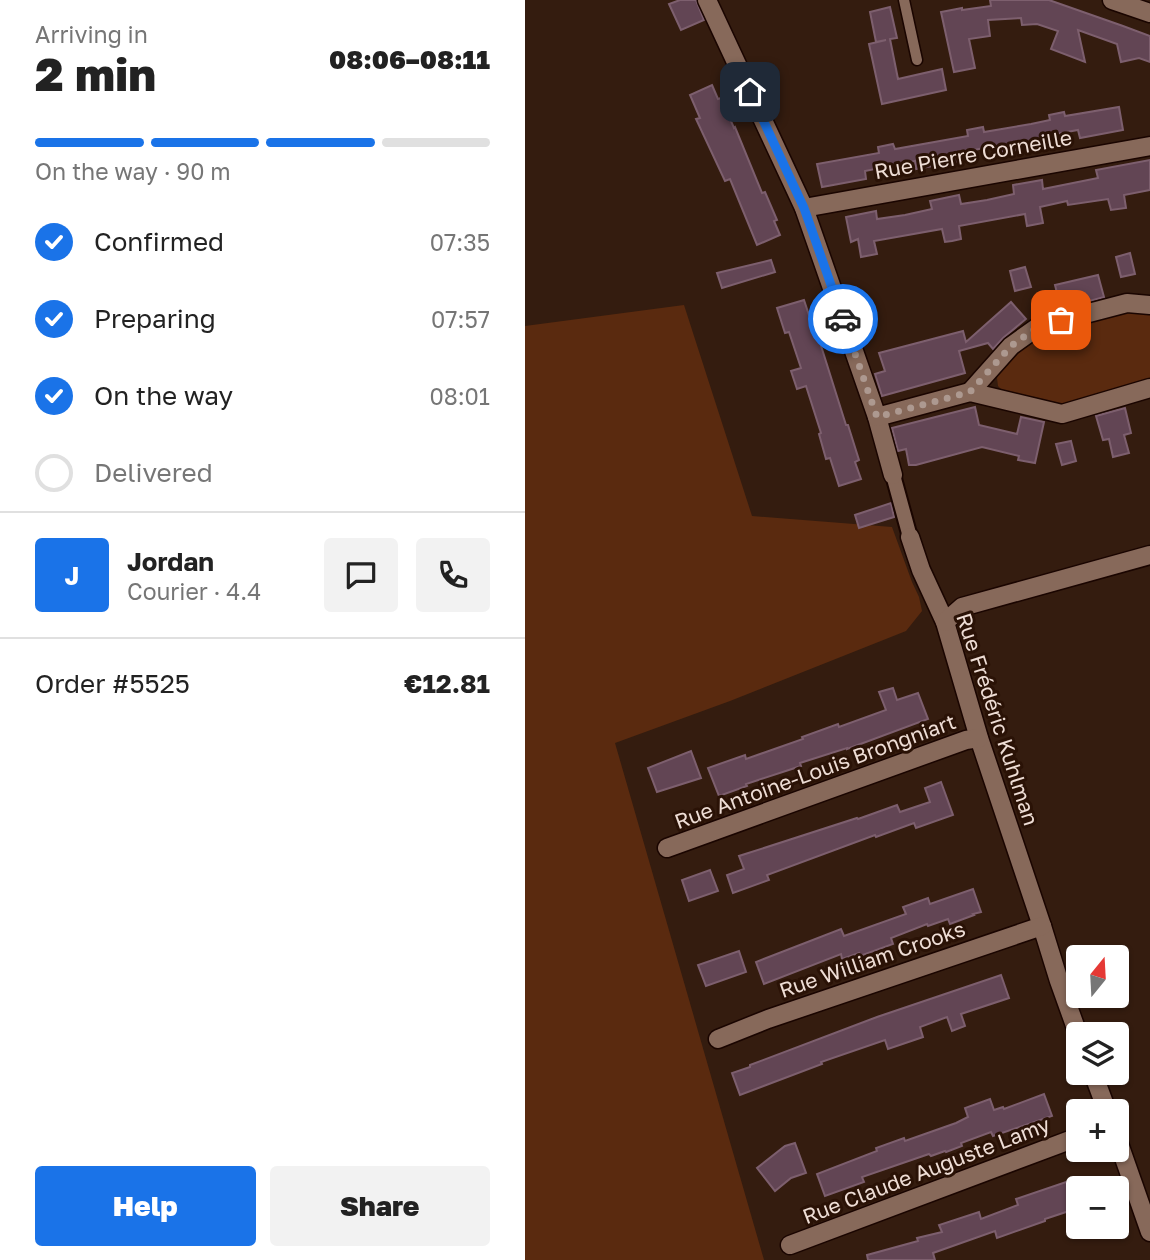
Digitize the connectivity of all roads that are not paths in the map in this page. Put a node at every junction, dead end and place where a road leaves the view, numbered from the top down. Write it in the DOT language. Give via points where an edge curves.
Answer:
graph roads {
  1 [pos="707,0"];
  2 [pos="904,0"];
  3 [pos="1112,0"];
  4 [pos="1150,13"];
  5 [pos="917,60"];
  6 [pos="1150,146"];
  7 [pos="804,208"];
  8 [pos="1150,305"];
  9 [pos="1150,388"];
  10 [pos="970,392"];
  11 [pos="877,417"];
  12 [pos="893,475"];
  13 [pos="910,537"];
  14 [pos="1150,555"];
  15 [pos="945,622"];
  16 [pos="979,738"];
  17 [pos="667,848"];
  18 [pos="1042,926"];
  19 [pos="1074,1022"];
  20 [pos="718,1039"];
  21 [pos="1066,1142"];
  22 [pos="1125,1162"];
  23 [pos="1150,1232"];
  24 [pos="790,1245"];
  1 -- 7 [label="street, Rue Frédéric Kuhlman"];
  2 -- 5 [label="lane"];
  3 -- 4 [label="street"];
  6 -- 7 [label="street, Rue Pierre Corneille"];
  7 -- 11 [label="street, Rue Frédéric Kuhlman"];
  8 -- 10 [label="street" via="1127,303 1039,326 1011,346"];
  9 -- 10 [label="street" via="1062,414"];
  10 -- 11 [label="street"];
  11 -- 12 [label="street, Rue Frédéric Kuhlman"];
  12 -- 13 [label="street, Rue Frédéric Kuhlman"];
  13 -- 15 [label="street, Rue Frédéric Kuhlman"];
  14 -- 15 [label="street" via="963,607"];
  15 -- 16 [label="street, Rue Frédéric Kuhlman"];
  16 -- 17 [label="street, Rue Antoine-Louis Brongniart"];
  16 -- 18 [label="street, Rue Frédéric Kuhlman"];
  18 -- 19 [label="street, Rue Frédéric Kuhlman"];
  18 -- 20 [label="street, Rue William Crooks"];
  21 -- 24 [label="street, Rue Claude Auguste Lamy"];
  22 -- 23 [label="street"];
}
